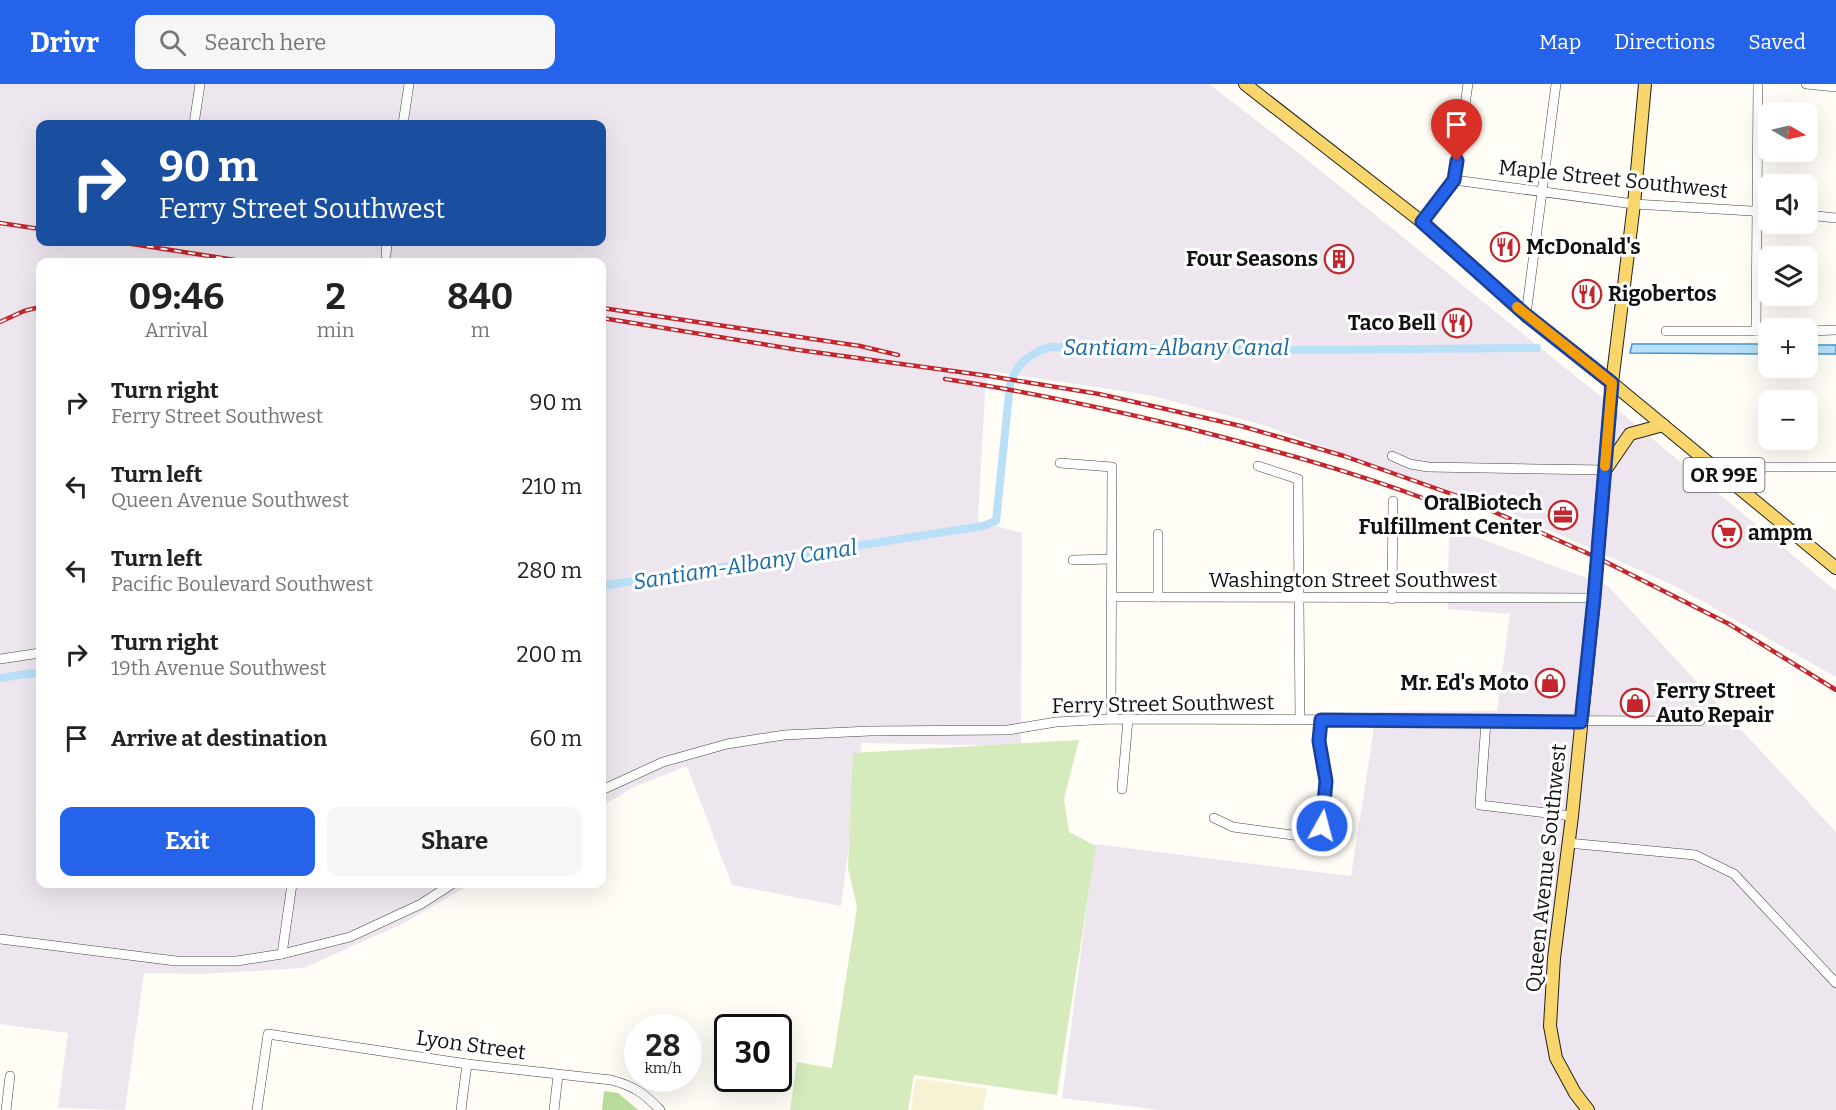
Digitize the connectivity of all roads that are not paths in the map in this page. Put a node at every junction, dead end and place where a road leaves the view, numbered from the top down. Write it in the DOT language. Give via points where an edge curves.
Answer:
graph roads {
  1 [pos="200,84"];
  2 [pos="409,84"];
  3 [pos="1245,84"];
  4 [pos="1468,84"];
  5 [pos="1556,84"];
  6 [pos="1645,84"];
  7 [pos="1758,84"];
  8 [pos="1806,84"];
  9 [pos="1836,87"];
  10 [pos="195,120"];
  11 [pos="404,120"];
  12 [pos="1454,180"];
  13 [pos="1543,192"];
  14 [pos="1634,204"];
  15 [pos="1757,211"];
  16 [pos="1818,216"];
  17 [pos="1836,218"];
  18 [pos="1422,222"];
  19 [pos="387,246"];
  20 [pos="386,255"];
  21 [pos="1526,315"];
  22 [pos="1836,330"];
  23 [pos="1756,331"];
  24 [pos="1818,331"];
  25 [pos="1666,332"];
  26 [pos="1612,383"];
  27 [pos="1663,425"];
  28 [pos="1392,456"];
  29 [pos="1060,463"];
  30 [pos="1258,466"];
  31 [pos="1836,467"];
  32 [pos="1605,470"];
  33 [pos="1740,489"];
  34 [pos="1393,501"];
  35 [pos="1158,534"];
  36 [pos="1112,559"];
  37 [pos="1073,560"];
  38 [pos="1836,568"];
  39 [pos="1112,597"];
  40 [pos="1158,597"];
  41 [pos="1299,598"];
  42 [pos="1594,598"];
  43 [pos="1392,599"];
  44 [pos="36,654"];
  45 [pos="0,658"];
  46 [pos="1112,719"];
  47 [pos="1128,719"];
  48 [pos="1300,720"];
  49 [pos="1321,720"];
  50 [pos="1700,721"];
  51 [pos="1486,722"];
  52 [pos="1581,722"];
  53 [pos="606,788"];
  54 [pos="1122,789"];
  55 [pos="1572,816"];
  56 [pos="1214,818"];
  57 [pos="1568,843"];
  58 [pos="291,888"];
  59 [pos="446,888"];
  60 [pos="0,939"];
  61 [pos="282,954"];
  62 [pos="1836,983"];
  63 [pos="466,1064"];
  64 [pos="558,1075"];
  65 [pos="10,1076"];
  66 [pos="6,1110"];
  67 [pos="257,1110"];
  68 [pos="461,1110"];
  69 [pos="554,1110"];
  70 [pos="660,1110"];
  71 [pos="1588,1110"];
  1 -- 10 [label="street"];
  2 -- 11 [label="street"];
  3 -- 18 [label="main road, OR 99E"];
  4 -- 12 [label="street"];
  5 -- 13 [label="street"];
  6 -- 14 [label="main road, Queen Avenue Southwest"];
  7 -- 15 [label="street"];
  8 -- 9 [label="street"];
  12 -- 13 [label="street, Maple Street Southwest"];
  12 -- 18 [label="street"];
  13 -- 14 [label="street, Maple Street Southwest"];
  13 -- 21 [label="street"];
  14 -- 15 [label="street, Maple Street Southwest"];
  14 -- 26 [label="main road, Queen Avenue Southwest"];
  15 -- 23 [label="street"];
  16 -- 17 [label="street"];
  18 -- 21 [label="main road, OR 99E"];
  19 -- 20 [label="street"];
  21 -- 26 [label="main road, OR 99E"];
  22 -- 24 [label="street"];
  23 -- 25 [label="street"];
  26 -- 27 [label="main road, OR 99E"];
  26 -- 32 [label="main road, Queen Avenue Southwest"];
  27 -- 32 [label="main road" via="1630,434"];
  27 -- 33 [label="main road, OR 99E"];
  28 -- 32 [label="street" via="1428,467"];
  29 -- 36 [label="street" via="1112,467"];
  30 -- 41 [label="street" via="1298,479"];
  31 -- 33 [label="street" via="1764,467"];
  32 -- 42 [label="main road, Queen Avenue Southwest"];
  33 -- 38 [label="main road, OR 99E"];
  34 -- 43 [label="street"];
  35 -- 40 [label="street"];
  36 -- 37 [label="street"];
  36 -- 39 [label="street"];
  39 -- 40 [label="street, Washington Street Southwest"];
  39 -- 46 [label="street"];
  40 -- 41 [label="street, Washington Street Southwest"];
  41 -- 43 [label="street, Washington Street Southwest"];
  41 -- 48 [label="street"];
  42 -- 43 [label="street, Washington Street Southwest"];
  42 -- 52 [label="main road, Queen Avenue Southwest"];
  44 -- 45 [label="street"];
  46 -- 47 [label="street, Ferry Street Southwest"];
  46 -- 53 [label="street, Ferry Street Southwest" via="1008,730 784,735 727,744 663,762"];
  47 -- 48 [label="street, Ferry Street Southwest"];
  47 -- 54 [label="street"];
  48 -- 49 [label="street, Ferry Street Southwest"];
  49 -- 51 [label="street, Ferry Street Southwest"];
  49 -- 56 [label="street" via="1319,741 1326,793 1322,826 1315,835 1233,827"];
  50 -- 52 [label="street, Ferry Street Southwest"];
  51 -- 52 [label="street, Ferry Street Southwest"];
  51 -- 55 [label="street" via="1480,805"];
  52 -- 55 [label="main road, Queen Avenue Southwest"];
  55 -- 57 [label="main road, Queen Avenue Southwest"];
  57 -- 62 [label="street" via="1695,855 1734,874"];
  57 -- 71 [label="main road, Queen Avenue Southwest" via="1550,1026 1556,1058"];
  58 -- 61 [label="street"];
  59 -- 61 [label="street" via="350,937"];
  60 -- 61 [label="street" via="176,962 237,961"];
  63 -- 64 [label="street, Lyon Street"];
  63 -- 67 [label="street, Lyon Street" via="268,1034"];
  63 -- 68 [label="street"];
  64 -- 69 [label="street"];
  64 -- 70 [label="street, Lyon Street" via="631,1086"];
  65 -- 66 [label="street"];
}
